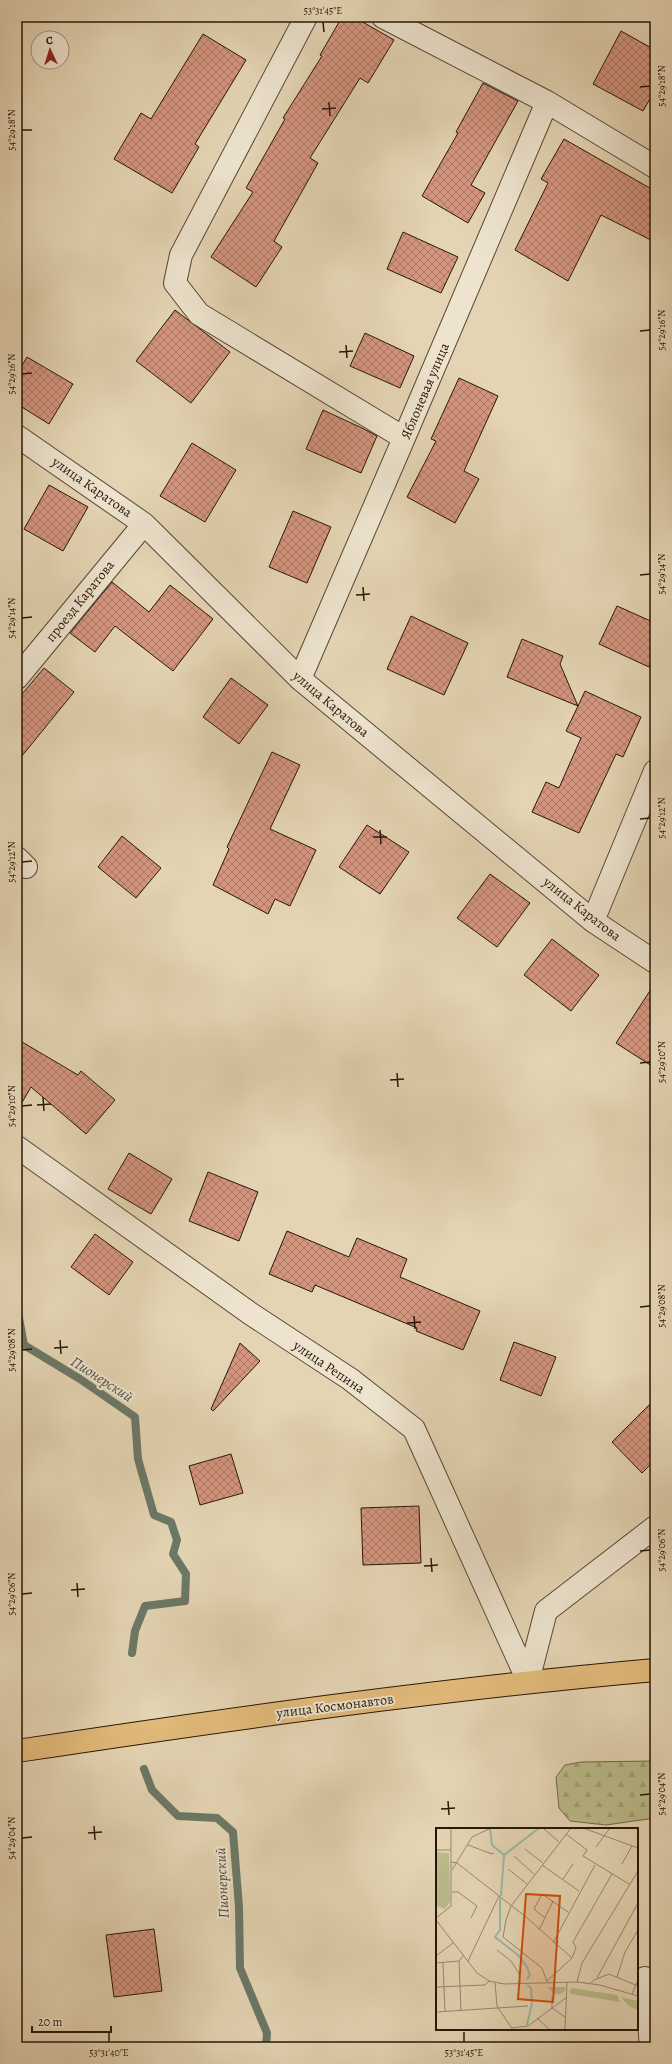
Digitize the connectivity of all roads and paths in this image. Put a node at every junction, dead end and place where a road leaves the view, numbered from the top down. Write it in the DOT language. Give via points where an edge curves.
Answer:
graph roads {
  1 [pos="306,17"];
  2 [pos="383,17"];
  3 [pos="547,102"];
  4 [pos="655,167"];
  5 [pos="17,436"];
  6 [pos="404,438"];
  7 [pos="144,524"];
  8 [pos="17,678"];
  9 [pos="300,679"];
  10 [pos="655,771"];
  11 [pos="593,921"];
  12 [pos="655,962"];
  13 [pos="17,1147"];
  14 [pos="655,1527"];
  15 [pos="655,1670"];
  16 [pos="528,1681"];
  17 [pos="17,1751"];
  18 [pos="645,1978"];
  19 [pos="651,2047"];
  1 -- 6 [label="street" via="181,255 175,283 200,314"];
  2 -- 3 [label="street"];
  3 -- 4 [label="street"];
  3 -- 6 [label="street, Яблоневая улица"];
  5 -- 7 [label="street, улица Каратова"];
  6 -- 9 [label="street, Яблоневая улица"];
  7 -- 8 [label="street, проезд Каратова"];
  7 -- 9 [label="street, улица Каратова"];
  9 -- 11 [label="street, улица Каратова"];
  10 -- 11 [label="street"];
  11 -- 12 [label="street, улица Каратова"];
  13 -- 16 [label="street, улица Репина" via="251,1314 350,1380 414,1429"];
  14 -- 16 [label="street" via="546,1611"];
  15 -- 16 [label="main road, улица Космонавтов"];
  16 -- 17 [label="main road, улица Космонавтов" via="197,1724"];
  18 -- 19 [label="street"];
}
